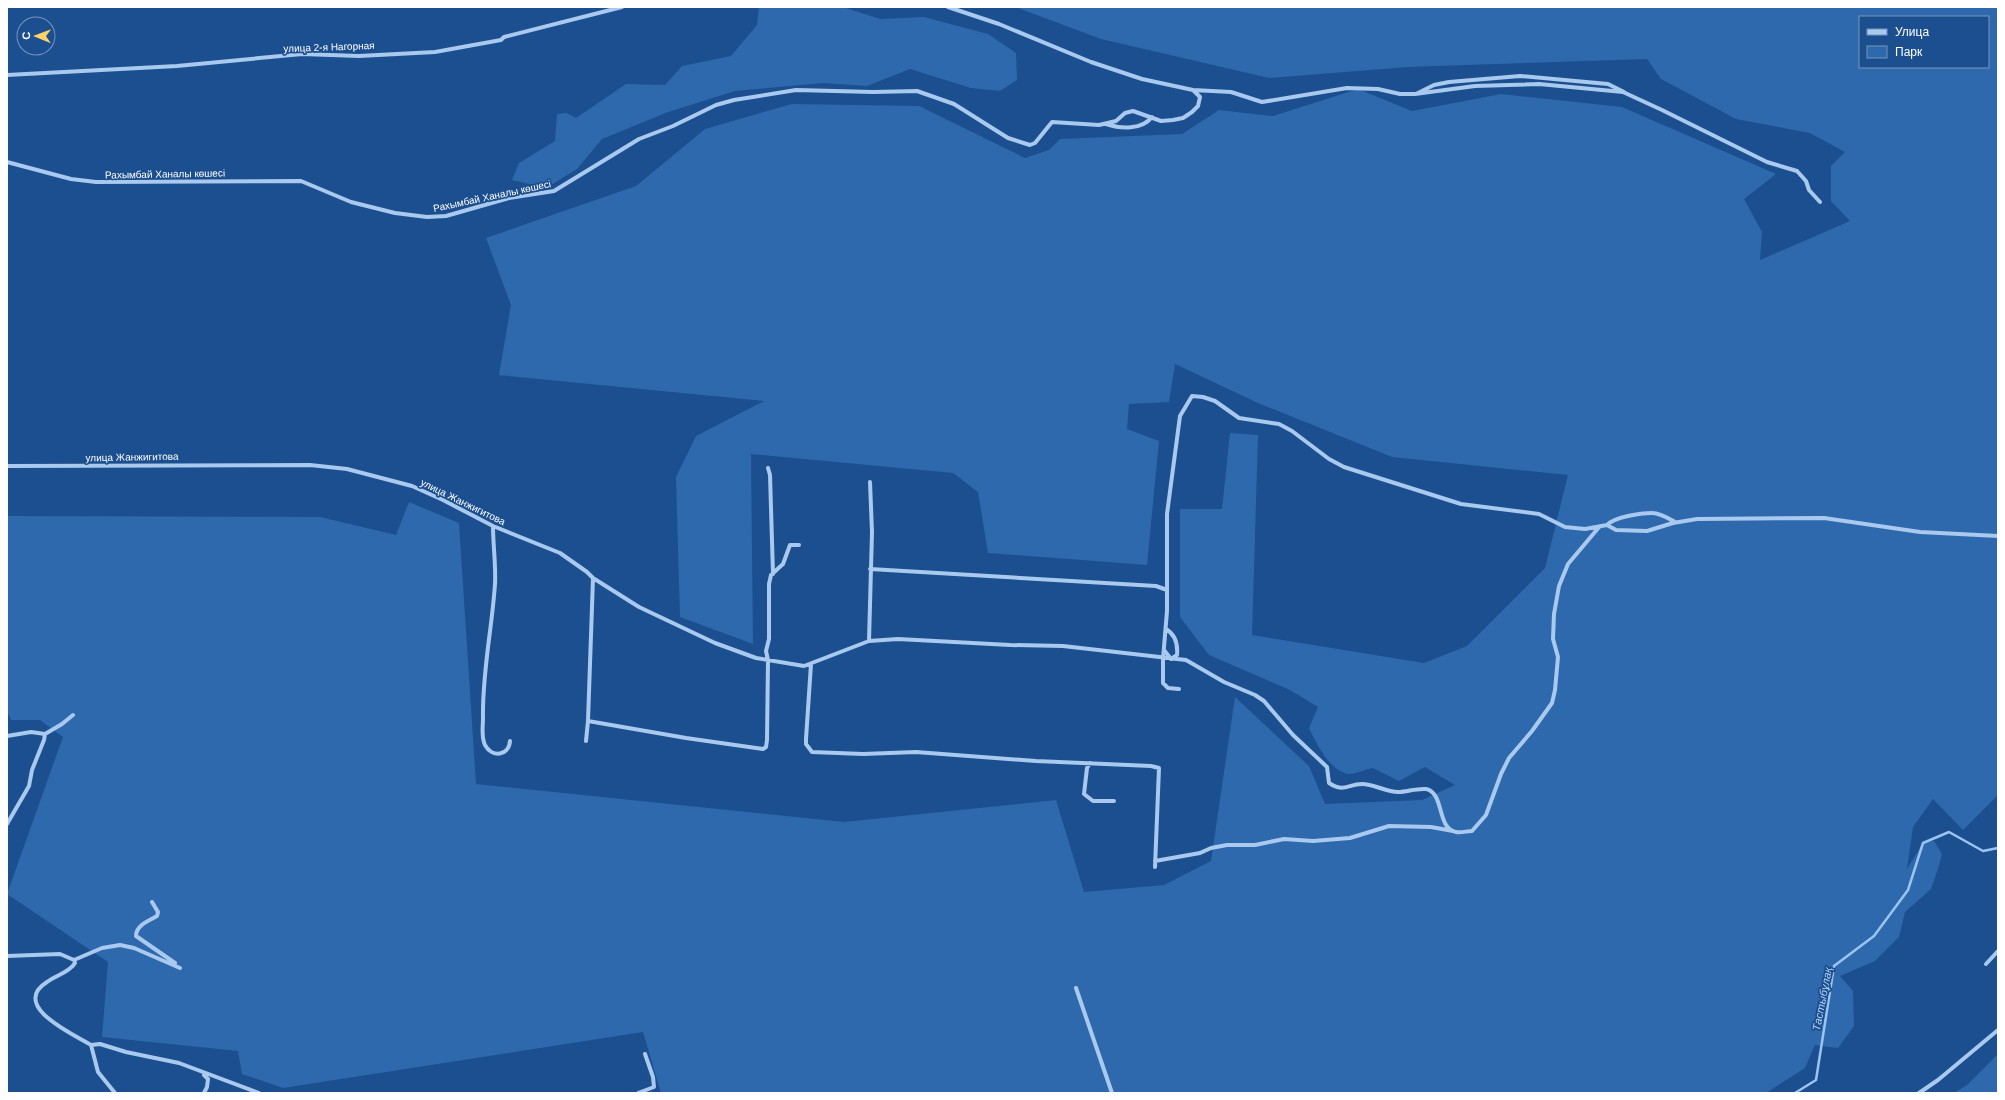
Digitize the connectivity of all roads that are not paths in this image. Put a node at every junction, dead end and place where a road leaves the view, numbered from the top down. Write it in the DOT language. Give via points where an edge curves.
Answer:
graph roads {
  1 [pos="622,7"];
  2 [pos="948,7"];
  3 [pos="7,75"];
  4 [pos="1193,90"];
  5 [pos="1626,93"];
  6 [pos="1415,94"];
  7 [pos="1152,117"];
  8 [pos="1105,124"];
  9 [pos="7,162"];
  10 [pos="1820,202"];
  11 [pos="7,466"];
  12 [pos="768,468"];
  13 [pos="870,482"];
  14 [pos="1675,522"];
  15 [pos="1607,525"];
  16 [pos="493,526"];
  17 [pos="1600,526"];
  18 [pos="1998,536"];
  19 [pos="799,546"];
  20 [pos="870,569"];
  21 [pos="773,574"];
  22 [pos="592,578"];
  23 [pos="1167,590"];
  24 [pos="1166,629"];
  25 [pos="869,641"];
  26 [pos="1164,650"];
  27 [pos="1163,658"];
  28 [pos="1171,659"];
  29 [pos="768,660"];
  30 [pos="810,664"];
  31 [pos="1179,689"];
  32 [pos="73,715"];
  33 [pos="588,720"];
  34 [pos="44,734"];
  35 [pos="7,736"];
  36 [pos="510,741"];
  37 [pos="586,742"];
  38 [pos="1090,764"];
  39 [pos="1114,801"];
  40 [pos="7,824"];
  41 [pos="1456,832"];
  42 [pos="1155,860"];
  43 [pos="1155,867"];
  44 [pos="152,902"];
  45 [pos="1998,951"];
  46 [pos="7,956"];
  47 [pos="74,960"];
  48 [pos="1986,964"];
  49 [pos="1076,988"];
  50 [pos="1998,1030"];
  51 [pos="91,1046"];
  52 [pos="645,1054"];
  53 [pos="203,1073"];
  54 [pos="115,1093"];
  55 [pos="204,1093"];
  56 [pos="260,1093"];
  57 [pos="638,1093"];
  58 [pos="1112,1093"];
  59 [pos="1919,1093"];
  1 -- 3 [label="street, улица 2-я Нагорная" via="541,26 501,40 449,50 359,56 302,54 177,66"];
  2 -- 4 [label="street" via="999,24 1124,74 1158,84"];
  4 -- 6 [label="street" via="1231,92 1262,102 1347,88"];
  4 -- 7 [label="street" via="1200,97 1198,106 1183,118 1161,121"];
  5 -- 6 [label="street" via="1539,84 1475,86"];
  5 -- 6 [label="street" via="1608,84 1520,76 1449,82"];
  5 -- 10 [label="street" via="1767,162 1797,171"];
  7 -- 8 [label="street" via="1148,122 1132,128"];
  7 -- 8 [label="street" via="1133,111 1125,112 1116,122"];
  8 -- 9 [label="street, Рахымбай Ханалы көшесі" via="1052,122 1035,143 1030,145 1008,138 954,104 917,91 796,90 734,100 716,106 639,139 554,191 509,198 446,216 427,218 351,202 301,182 102,183 71,179"];
  11 -- 16 [label="street, улица Жанжигитова" via="326,466 412,486"];
  12 -- 21 [label="street"];
  13 -- 20 [label="street"];
  14 -- 15 [label="street" via="1647,530 1616,530"];
  14 -- 15 [label="street" via="1651,513 1610,521"];
  14 -- 18 [label="street" via="1824,518 1920,532"];
  15 -- 17 [label="street"];
  16 -- 22 [label="street, улица Жанжигитова" via="554,550"];
  16 -- 36 [label="street" via="495,582 483,702 483,741 493,753 500,754 506,752"];
  17 -- 23 [label="street" via="1585,529 1565,527 1539,514 1478,508 1433,496 1344,467 1279,424 1239,418 1215,401 1192,396 1180,416 1174,453 1168,514"];
  17 -- 41 [label="street" via="1568,564 1558,586 1553,639 1558,657 1552,703 1509,758 1486,815 1472,831"];
  19 -- 21 [label="street" via="790,544 783,564"];
  20 -- 23 [label="street" via="1156,586"];
  20 -- 25 [label="street"];
  21 -- 29 [label="street" via="769,584 769,639 766,651"];
  22 -- 29 [label="street, улица Жанжигитова" via="629,602 682,628 746,655"];
  22 -- 33 [label="street"];
  23 -- 24 [label="street"];
  24 -- 26 [label="street"];
  24 -- 28 [label="street" via="1172,632 1178,646 1177,655"];
  25 -- 27 [label="street" via="898,638 1010,646 1063,646"];
  25 -- 30 [label="street"];
  26 -- 27 [label="street"];
  26 -- 28 [label="street"];
  27 -- 28 [label="street"];
  27 -- 31 [label="street" via="1163,683 1168,688"];
  28 -- 41 [label="street" via="1196,664 1224,682 1264,701 1276,717 1327,767 1329,782 1350,787 1362,784 1399,792 1427,789 1434,793 1447,826"];
  29 -- 30 [label="street, улица Жанжигитова" via="800,666"];
  29 -- 33 [label="street" via="767,740 763,749"];
  30 -- 38 [label="street" via="806,744 812,752 916,752"];
  32 -- 34 [label="street"];
  33 -- 37 [label="street"];
  34 -- 35 [label="street" via="30,732"];
  34 -- 40 [label="street" via="29,786"];
  38 -- 39 [label="street" via="1087,768 1084,794 1093,802"];
  38 -- 42 [label="street" via="1159,768"];
  41 -- 42 [label="street" via="1431,827 1389,826 1350,838 1313,841 1284,839 1256,845 1227,845 1200,853"];
  42 -- 43 [label="street"];
  44 -- 47 [label="street" via="158,912 157,916 140,926 136,936 178,967 134,948 120,945 102,948"];
  45 -- 48 [label="street"];
  46 -- 47 [label="street" via="60,954"];
  47 -- 51 [label="street" via="71,968 40,987 36,994 37,1003 42,1014 52,1023"];
  49 -- 58 [label="street"];
  50 -- 59 [label="street"];
  51 -- 53 [label="street" via="100,1044 179,1063"];
  51 -- 54 [label="street" via="98,1072"];
  52 -- 57 [label="street" via="654,1087"];
  53 -- 55 [label="street" via="208,1079 208,1087"];
  53 -- 56 [label="street"];
}
